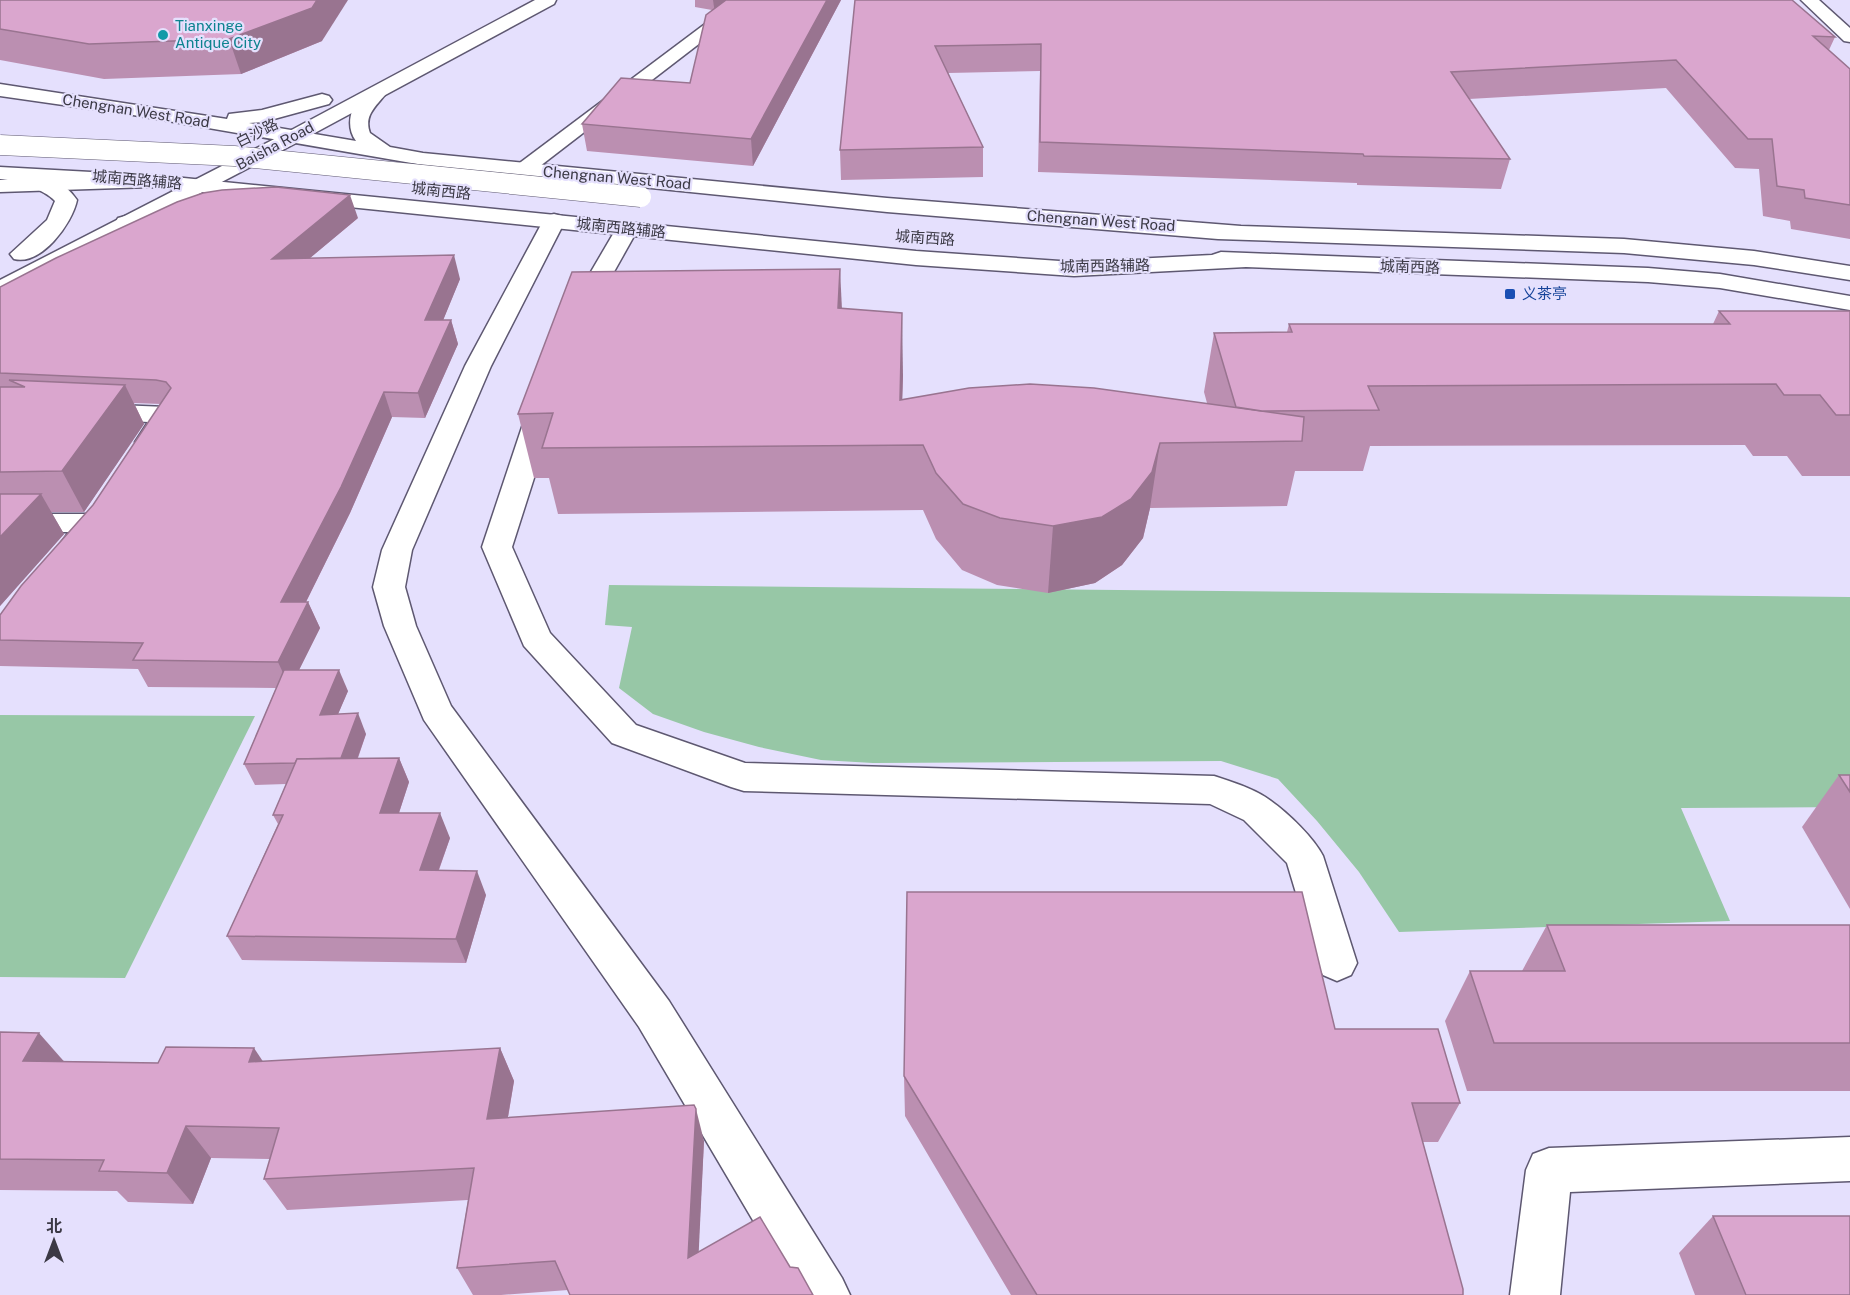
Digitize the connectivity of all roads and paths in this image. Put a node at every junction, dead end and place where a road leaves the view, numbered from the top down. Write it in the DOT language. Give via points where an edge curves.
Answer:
graph roads {
  1 [pos="514,0"];
  2 [pos="548,0"];
  3 [pos="748,0"];
  4 [pos="1809,0"];
  5 [pos="1850,37"];
  6 [pos="383,68"];
  7 [pos="342,89"];
  8 [pos="0,90"];
  9 [pos="378,91"];
  10 [pos="322,100"];
  11 [pos="176,117"];
  12 [pos="260,132"];
  13 [pos="291,138"];
  14 [pos="0,145"];
  15 [pos="390,155"];
  16 [pos="0,157"];
  17 [pos="524,169"];
  18 [pos="0,174"];
  19 [pos="164,182"];
  20 [pos="200,185"];
  21 [pos="0,186"];
  22 [pos="49,186"];
  23 [pos="295,195"];
  24 [pos="632,212"];
  25 [pos="554,221"];
  26 [pos="126,223"];
  27 [pos="1238,232"];
  28 [pos="997,242"];
  29 [pos="1088,248"];
  30 [pos="22,254"];
  31 [pos="1242,261"];
  32 [pos="0,266"];
  33 [pos="1850,273"];
  34 [pos="0,289"];
  35 [pos="1850,303"];
  36 [pos="569,335"];
  37 [pos="553,380"];
  38 [pos="72,411"];
  39 [pos="137,460"];
  40 [pos="0,523"];
  41 [pos="55,566"];
  42 [pos="1337,963"];
  43 [pos="1850,1160"];
  44 [pos="825,1295"];
  45 [pos="1535,1295"];
  1 -- 6 [label="main road"];
  2 -- 9 [label="main road, Baisha Road"];
  3 -- 17 [label="main road"];
  4 -- 5 [label="main road"];
  7 -- 10 [label="main road, 白沙路"];
  8 -- 11 [label="main road, Chengnan West Road"];
  9 -- 13 [label="main road, Baisha Road"];
  9 -- 15 [label="main road" via="365,103 358,126 361,138"];
  10 -- 11 [label="main road" via="262,116"];
  10 -- 12 [label="main road, 白沙路"];
  11 -- 12 [label="main road, Chengnan West Road"];
  12 -- 13 [label="main road, Chengnan West Road"];
  12 -- 19 [label="main road, 白沙路"];
  13 -- 15 [label="main road, Chengnan West Road"];
  13 -- 20 [label="main road, Baisha Road"];
  14 -- 24 [label="main road, 城南西路, bridge" via="234,156"];
  15 -- 17 [label="main road, Chengnan West Road"];
  16 -- 24 [label="main road, 城南西路" via="137,161"];
  17 -- 27 [label="main road, Chengnan West Road" via="887,205"];
  18 -- 19 [label="main road, 城南西路辅路"];
  18 -- 22 [label="main road"];
  19 -- 20 [label="main road, 城南西路辅路"];
  19 -- 22 [label="main road"];
  19 -- 30 [label="main road, 白沙路"];
  20 -- 23 [label="main road, 城南西路辅路"];
  20 -- 26 [label="main road, Baisha Road"];
  21 -- 22 [label="main road"];
  22 -- 30 [label="main road" via="66,200 65,210 57,225"];
  23 -- 25 [label="main road, 城南西路辅路"];
  23 -- 26 [label="main road" via="206,202"];
  24 -- 25 [label="main road, 城南西路辅路"];
  24 -- 27 [label="main road, 城南西路" via="871,220 1072,233"];
  24 -- 28 [label="main road, 城南西路"];
  24 -- 31 [label="main road, 城南西路辅路" via="881,255 1063,268"];
  24 -- 36 [label="main road"];
  25 -- 44 [label="main road" via="478,366 397,550 389,587 400,626 436,711 654,1014"];
  26 -- 34 [label="main road, Baisha Road"];
  27 -- 33 [label="main road, 城南西路" via="1624,246 1754,258"];
  29 -- 31 [label="main road, 城南西路"];
  30 -- 32 [label="main road, 白沙路"];
  31 -- 35 [label="main road, 城南西路" via="1648,275 1720,281"];
  37 -- 42 [label="main road" via="497,547 536,638 624,734 744,777 1214,790 1257,810 1304,856"];
  38 -- 39 [label="main road" via="167,415"];
  40 -- 41 [label="main road" via="101,514"];
  43 -- 45 [label="main road" via="1549,1170"];
}
